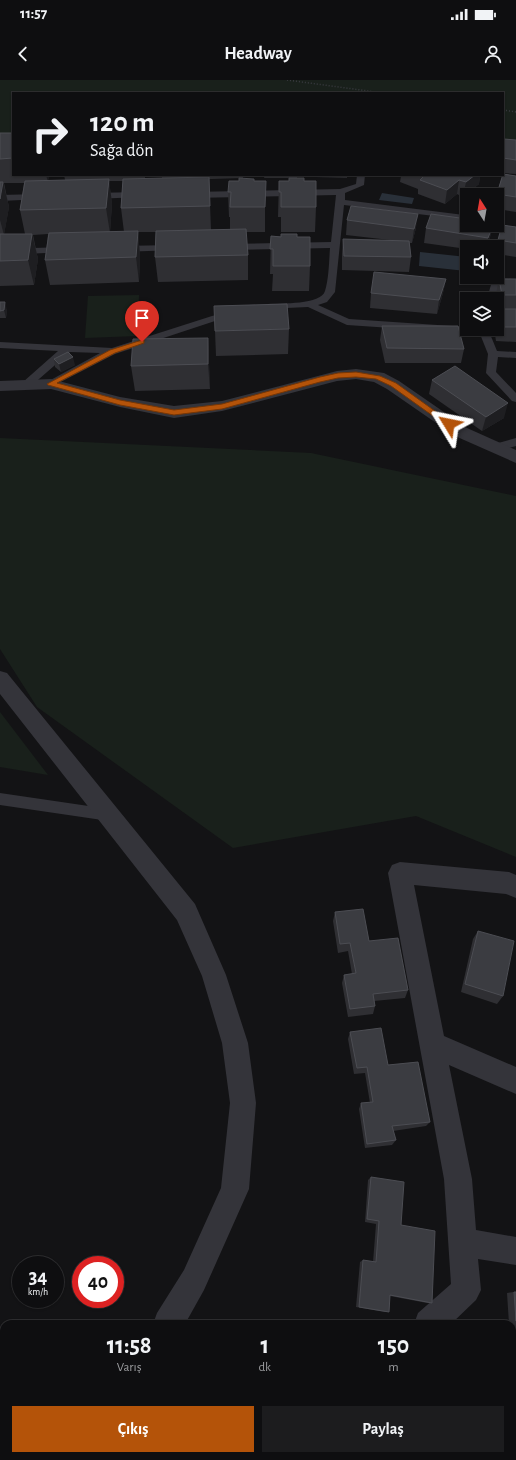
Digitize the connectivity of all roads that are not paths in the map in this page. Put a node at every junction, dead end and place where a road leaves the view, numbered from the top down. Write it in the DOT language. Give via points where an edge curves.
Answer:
graph roads {
  1 [pos="361,176"];
  2 [pos="150,195"];
  3 [pos="182,195"];
  4 [pos="79,196"];
  5 [pos="48,197"];
  6 [pos="340,197"];
  7 [pos="0,198"];
  8 [pos="460,217"];
  9 [pos="335,245"];
  10 [pos="216,247"];
  11 [pos="184,248"];
  12 [pos="72,250"];
  13 [pos="112,250"];
  14 [pos="0,252"];
  15 [pos="516,282"];
  16 [pos="494,292"];
  17 [pos="309,304"];
  18 [pos="260,309"];
  19 [pos="245,312"];
  20 [pos="460,329"];
  21 [pos="486,336"];
  22 [pos="0,345"];
  23 [pos="68,348"];
  24 [pos="113,351"];
  25 [pos="493,354"];
  26 [pos="516,355"];
  27 [pos="27,384"];
  28 [pos="51,384"];
  29 [pos="0,386"];
  30 [pos="516,399"];
  31 [pos="516,442"];
  32 [pos="495,448"];
  33 [pos="516,457"];
  34 [pos="0,679"];
  35 [pos="0,799"];
  36 [pos="108,815"];
  37 [pos="516,887"];
  38 [pos="433,1044"];
  39 [pos="516,1082"];
  40 [pos="463,1242"];
  41 [pos="516,1251"];
  42 [pos="170,1320"];
  43 [pos="433,1320"];
  1 -- 6 [label="lane" via="360,184"];
  2 -- 4 [label="lane"];
  3 -- 6 [label="lane"];
  5 -- 7 [label="lane"];
  6 -- 8 [label="lane"];
  6 -- 9 [label="lane"];
  9 -- 10 [label="lane"];
  9 -- 17 [label="lane" via="330,292 324,300"];
  11 -- 13 [label="lane"];
  12 -- 14 [label="lane"];
  15 -- 16 [label="lane" via="497,282"];
  17 -- 18 [label="lane"];
  17 -- 20 [label="lane" via="347,322"];
  19 -- 24 [label="lane" via="215,318"];
  21 -- 25 [label="lane"];
  22 -- 23 [label="lane"];
  23 -- 24 [label="lane"];
  23 -- 27 [label="lane"];
  24 -- 28 [label="lane"];
  25 -- 26 [label="lane"];
  25 -- 30 [label="lane" via="491,373"];
  27 -- 28 [label="street"];
  27 -- 29 [label="street"];
  28 -- 32 [label="street" via="120,402 174,412 222,406 338,376 356,374 378,377 460,432"];
  31 -- 32 [label="lane"];
  32 -- 33 [label="street"];
  34 -- 36 [label="street"];
  35 -- 36 [label="lane"];
  36 -- 42 [label="street" via="186,912 214,975 235,1043 242,1103 235,1189 194,1280"];
  37 -- 38 [label="street" via="509,883 400,873"];
  38 -- 39 [label="street"];
  38 -- 40 [label="street" via="458,1179"];
  40 -- 41 [label="street"];
  40 -- 43 [label="street" via="466,1290"];
}
